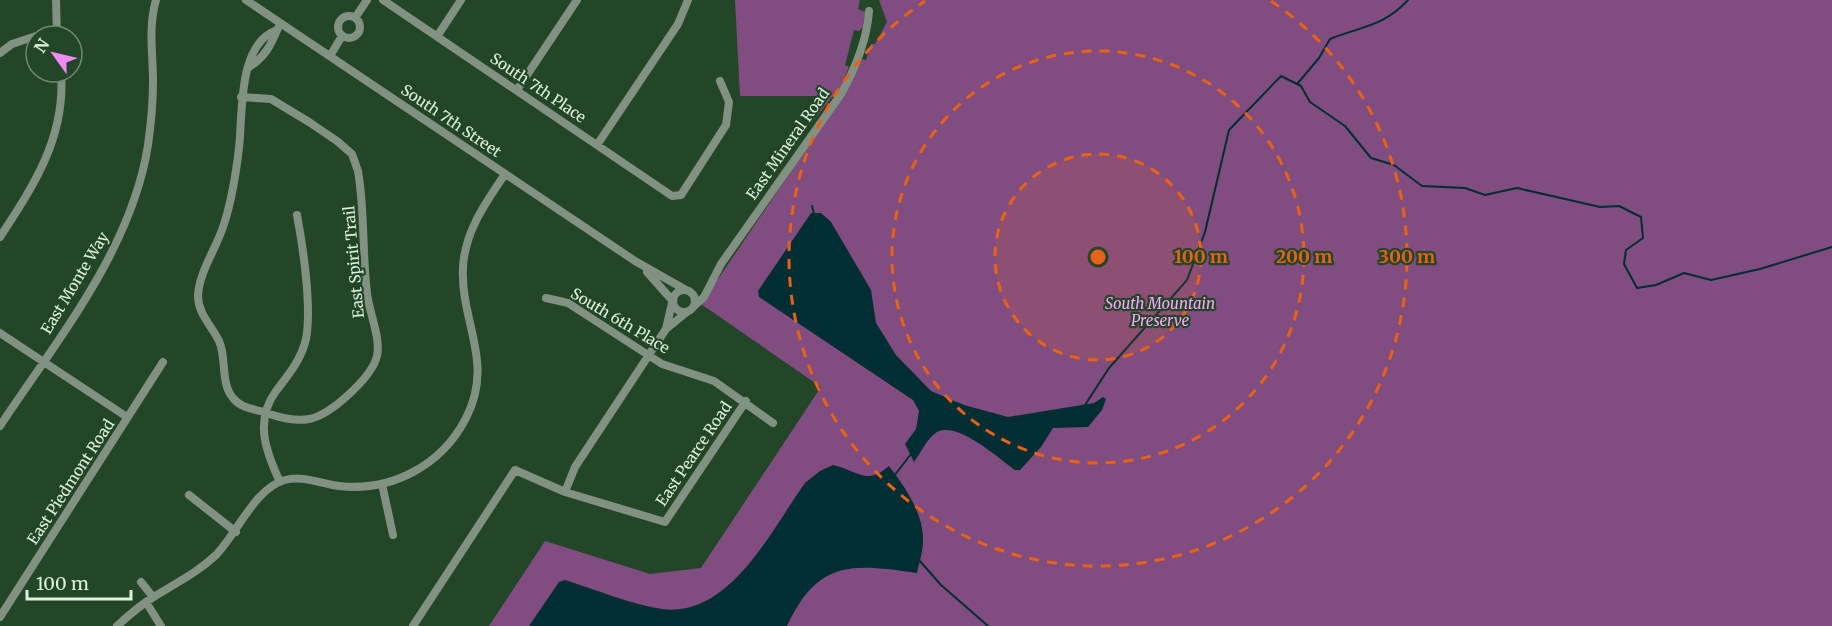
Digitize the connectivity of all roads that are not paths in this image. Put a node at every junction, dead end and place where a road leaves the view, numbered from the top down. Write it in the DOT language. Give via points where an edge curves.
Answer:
graph roads {
  1 [pos="56,0"];
  2 [pos="156,0"];
  3 [pos="246,0"];
  4 [pos="367,0"];
  5 [pos="383,0"];
  6 [pos="461,0"];
  7 [pos="577,0"];
  8 [pos="688,0"];
  9 [pos="869,11"];
  10 [pos="355,18"];
  11 [pos="57,24"];
  12 [pos="279,27"];
  13 [pos="438,35"];
  14 [pos="342,36"];
  15 [pos="24,40"];
  16 [pos="0,53"];
  17 [pos="330,56"];
  18 [pos="720,81"];
  19 [pos="61,84"];
  20 [pos="517,90"];
  21 [pos="241,97"];
  22 [pos="597,145"];
  23 [pos="505,174"];
  24 [pos="297,215"];
  25 [pos="0,237"];
  26 [pos="641,265"];
  27 [pos="709,285"];
  28 [pos="689,292"];
  29 [pos="546,298"];
  30 [pos="672,301"];
  31 [pos="690,309"];
  32 [pos="666,329"];
  33 [pos="0,333"];
  34 [pos="648,356"];
  35 [pos="42,361"];
  36 [pos="163,362"];
  37 [pos="746,401"];
  38 [pos="266,413"];
  39 [pos="127,417"];
  40 [pos="773,423"];
  41 [pos="0,426"];
  42 [pos="280,482"];
  43 [pos="382,484"];
  44 [pos="565,492"];
  45 [pos="189,495"];
  46 [pos="236,532"];
  47 [pos="393,535"];
  48 [pos="141,582"];
  49 [pos="149,600"];
  50 [pos="0,617"];
  51 [pos="117,626"];
  52 [pos="161,626"];
  53 [pos="413,626"];
  1 -- 11 [label="street"];
  2 -- 35 [label="street, East Monte Way" via="150,24 153,96 141,175 123,230 107,261"];
  3 -- 12 [label="street, South 7th Street"];
  4 -- 10 [label="street"];
  5 -- 13 [label="street, South 7th Place"];
  6 -- 13 [label="street"];
  7 -- 20 [label="street"];
  8 -- 22 [label="street" via="678,24"];
  9 -- 27 [label="street, East Mineral Road" via="868,29 841,94"];
  10 -- 14 [label="street" via="340,21 338,29"];
  10 -- 14 [label="street" via="360,25 357,34 350,38"];
  12 -- 17 [label="street, South 7th Street"];
  12 -- 21 [label="street" via="269,33 252,57 243,77"];
  13 -- 20 [label="street, South 7th Place"];
  14 -- 17 [label="street"];
  15 -- 16 [label="street"];
  17 -- 23 [label="street, South 7th Street"];
  18 -- 22 [label="street, South 7th Place" via="729,102 726,125 681,195 672,196"];
  19 -- 25 [label="street" via="62,101 51,150 40,176"];
  20 -- 22 [label="street, South 7th Place"];
  21 -- 38 [label="street" via="239,148 227,214 198,298 219,341 231,396 242,406"];
  21 -- 38 [label="street, East Spirit Trail" via="271,99 282,104 352,154 362,194 366,290 377,353 371,370 325,412 310,419 286,419"];
  23 -- 26 [label="street, South 7th Street"];
  23 -- 43 [label="street" via="477,217 465,252 464,283 479,360 472,405 455,437 441,453 404,478"];
  24 -- 38 [label="street" via="308,330 298,361 275,392"];
  26 -- 28 [label="street, South 7th Street"];
  26 -- 30 [label="street, South 7th Street"];
  27 -- 28 [label="street, East Mineral Road"];
  27 -- 31 [label="street, East Mineral Road" via="700,302"];
  28 -- 30 [label="street" via="676,292"];
  28 -- 31 [label="street" via="695,300"];
  29 -- 34 [label="street, South 6th Place" via="568,303"];
  30 -- 31 [label="street, South 7th Street" via="678,311"];
  30 -- 32 [label="street, East Mineral Road"];
  31 -- 32 [label="street, East Mineral Road"];
  32 -- 34 [label="street, East Mineral Road"];
  33 -- 35 [label="street"];
  34 -- 37 [label="street, South 6th Place" via="714,381"];
  34 -- 44 [label="street, East Mineral Road" via="575,467"];
  35 -- 39 [label="street"];
  35 -- 41 [label="street, East Monte Way"];
  36 -- 39 [label="street, East Piedmont Road"];
  37 -- 40 [label="street, South 6th Place"];
  37 -- 44 [label="street, East Pearce Road" via="665,522"];
  38 -- 42 [label="street" via="263,437"];
  39 -- 50 [label="street, East Piedmont Road"];
  42 -- 43 [label="street" via="303,478 338,486"];
  42 -- 46 [label="street" via="266,489"];
  43 -- 47 [label="street"];
  44 -- 53 [label="street" via="514,470"];
  45 -- 46 [label="street"];
  46 -- 49 [label="street" via="198,570"];
  48 -- 49 [label="street"];
  49 -- 51 [label="street"];
  49 -- 52 [label="street"];
}
